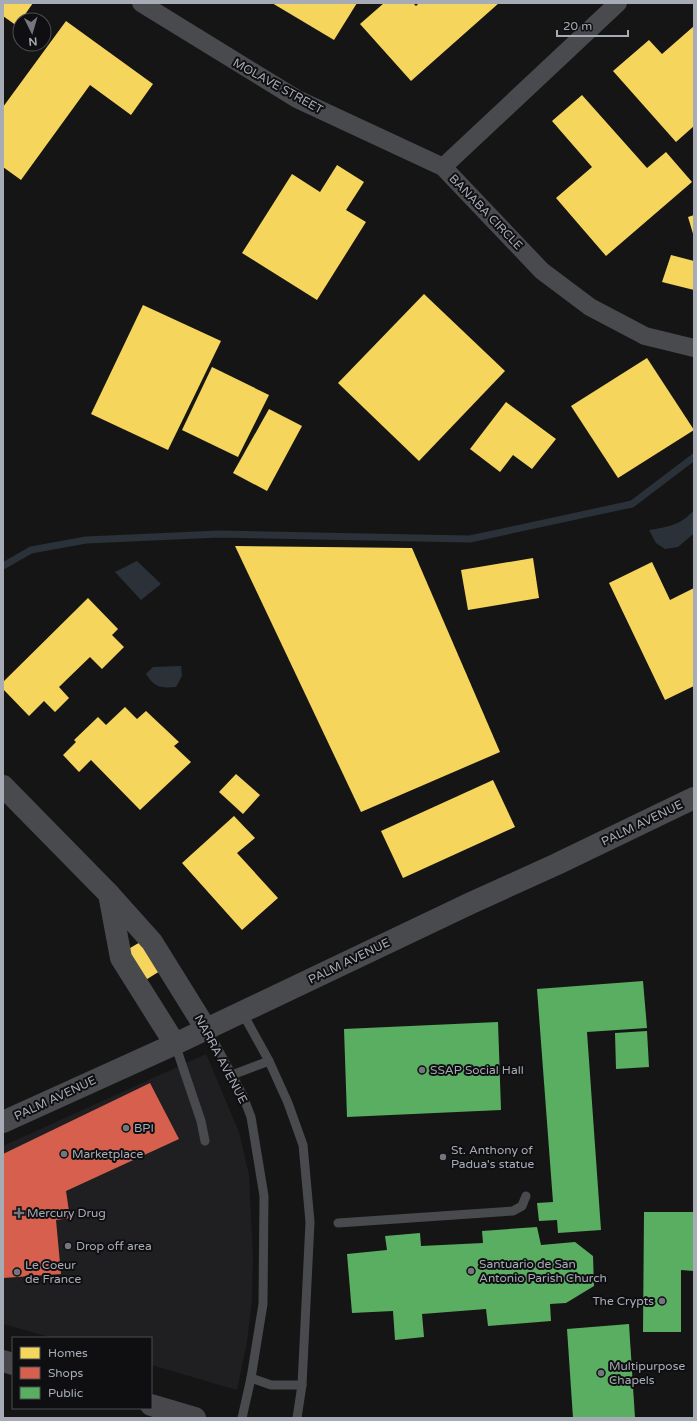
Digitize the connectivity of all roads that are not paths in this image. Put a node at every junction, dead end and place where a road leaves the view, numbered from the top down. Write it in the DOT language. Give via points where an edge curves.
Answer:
graph roads {
  1 [pos="141,3"];
  2 [pos="617,3"];
  3 [pos="443,168"];
  4 [pos="694,348"];
  5 [pos="3,786"];
  6 [pos="694,798"];
  7 [pos="109,894"];
  8 [pos="242,1012"];
  9 [pos="206,1029"];
  10 [pos="175,1044"];
  11 [pos="269,1061"];
  12 [pos="232,1075"];
  13 [pos="3,1122"];
  14 [pos="205,1141"];
  15 [pos="526,1196"];
  16 [pos="338,1223"];
  17 [pos="251,1378"];
  18 [pos="302,1386"];
  19 [pos="152,1405"];
  20 [pos="195,1418"];
  21 [pos="242,1418"];
  22 [pos="297,1418"];
  1 -- 3 [label="street, MOLAVE STREET" via="297,99"];
  2 -- 3 [label="street, BANABA CIRCLE"];
  3 -- 4 [label="street, BANABA CIRCLE" via="542,271 590,308 645,336"];
  5 -- 7 [label="street, NARRA AVENUE"];
  6 -- 8 [label="street, PALM AVENUE"];
  7 -- 9 [label="street, NARRA AVENUE" via="152,942"];
  7 -- 10 [label="street" via="121,958"];
  8 -- 9 [label="street, PALM AVENUE"];
  8 -- 11 [label="lane"];
  9 -- 10 [label="street, PALM AVENUE"];
  9 -- 12 [label="lane, NARRA AVENUE"];
  10 -- 13 [label="street, PALM AVENUE"];
  10 -- 14 [label="lane" via="201,1121"];
  11 -- 12 [label="lane"];
  11 -- 18 [label="lane" via="288,1103 302,1145 307,1187 310,1222"];
  12 -- 17 [label="lane, NARRA AVENUE" via="251,1117 264,1196 263,1304"];
  15 -- 16 [label="lane" via="522,1206 513,1211"];
  17 -- 18 [label="lane" via="271,1385"];
  17 -- 21 [label="lane, NARRA AVENUE"];
  18 -- 22 [label="lane"];
  19 -- 20 [label="main road"];
}
